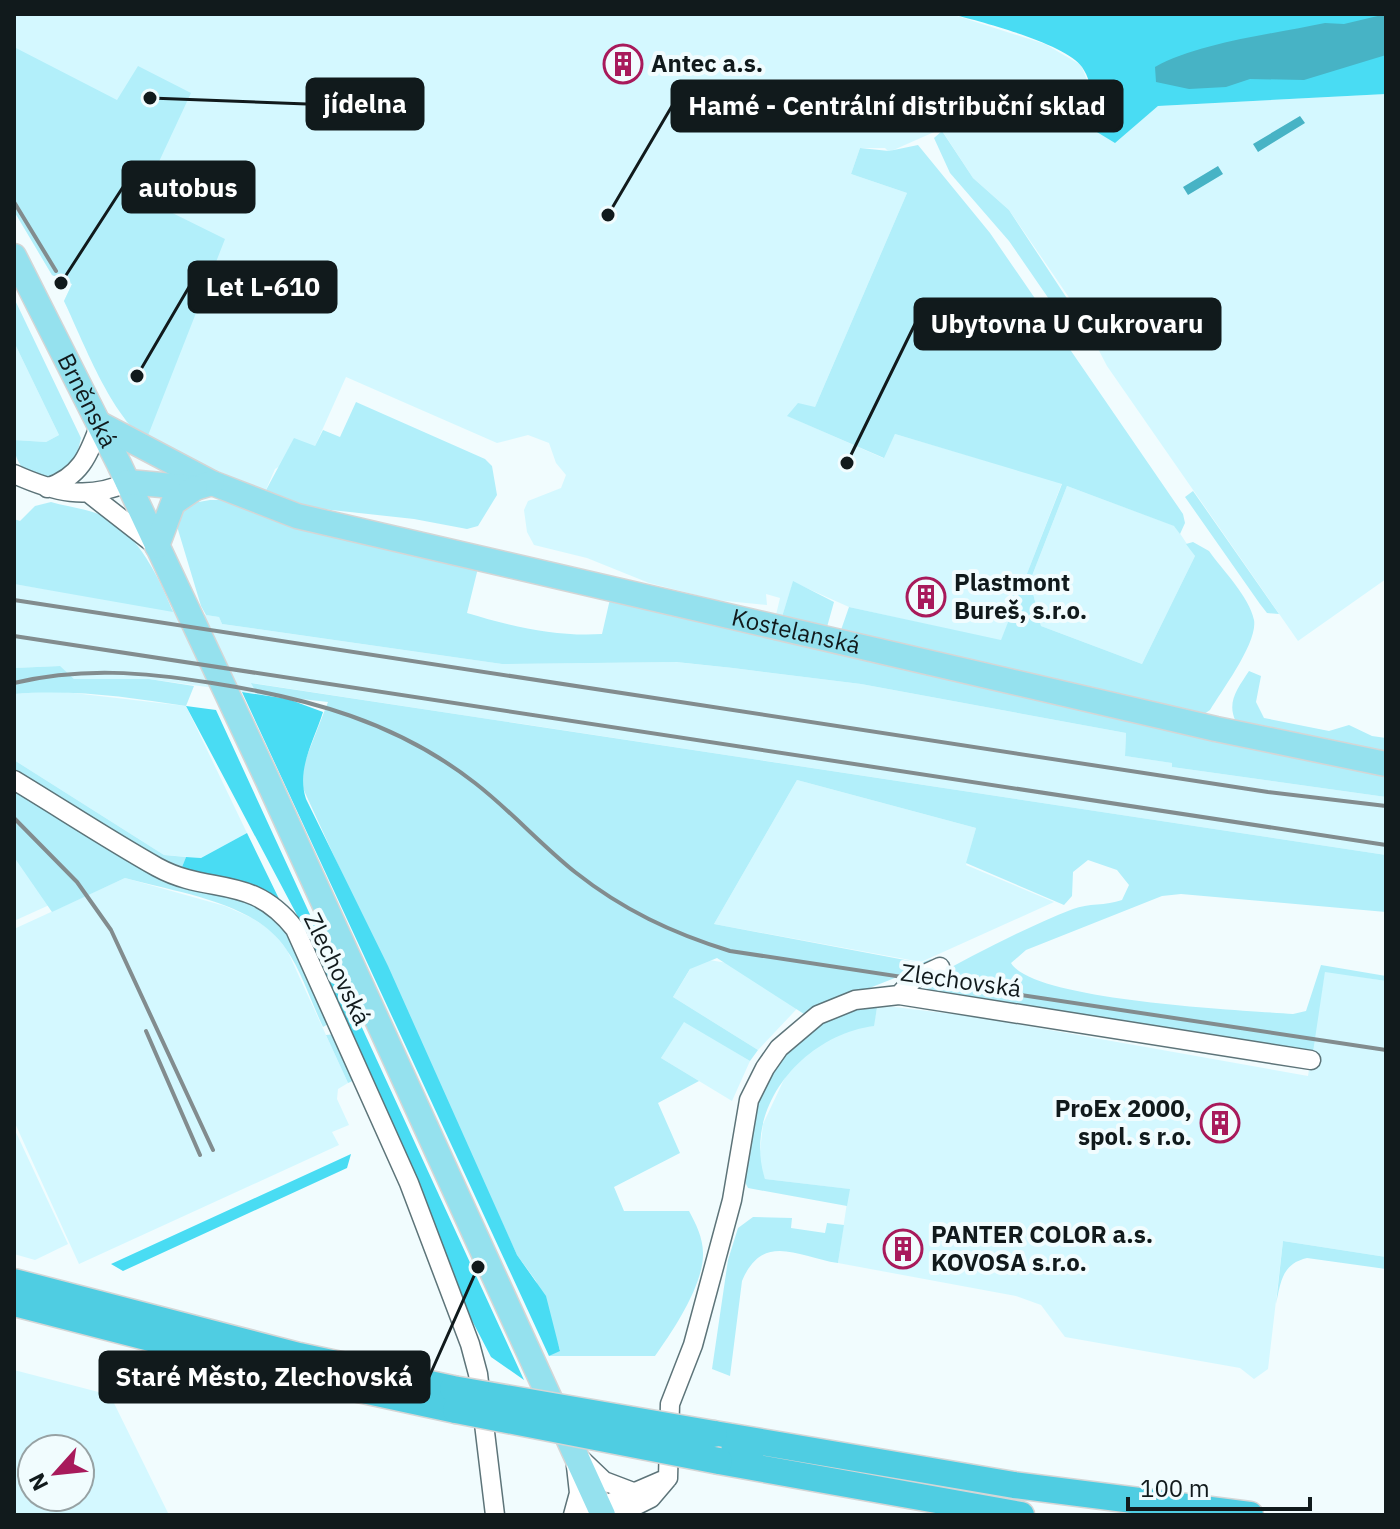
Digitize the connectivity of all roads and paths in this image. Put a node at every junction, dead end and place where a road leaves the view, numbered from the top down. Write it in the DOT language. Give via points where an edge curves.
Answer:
graph roads {
  1 [pos="14,256"];
  2 [pos="100,424"];
  3 [pos="173,464"];
  4 [pos="14,474"];
  5 [pos="128,482"];
  6 [pos="203,485"];
  7 [pos="47,488"];
  8 [pos="91,495"];
  9 [pos="157,546"];
  10 [pos="1386,764"];
  11 [pos="14,780"];
  12 [pos="940,967"];
  13 [pos="899,995"];
  14 [pos="1311,1060"];
  15 [pos="14,1282"];
  16 [pos="14,1303"];
  17 [pos="454,1399"];
  18 [pos="572,1447"];
  19 [pos="635,1504"];
  20 [pos="600,1513"];
  21 [pos="495,1515"];
  22 [pos="573,1515"];
  23 [pos="1021,1515"];
  24 [pos="1250,1515"];
  1 -- 2 [label="main road, Brněnská"];
  2 -- 3 [label="main road, Kostelanská"];
  2 -- 5 [label="main road, Brněnská"];
  2 -- 7 [label="street" via="82,467"];
  3 -- 5 [label="main road" via="149,467"];
  3 -- 6 [label="main road, Kostelanská"];
  4 -- 7 [label="street"];
  5 -- 6 [label="main road, Kostelanská"];
  5 -- 8 [label="street"];
  5 -- 9 [label="main road, Brněnská"];
  6 -- 9 [label="main road" via="173,503"];
  6 -- 10 [label="main road, Kostelanská" via="297,516"];
  7 -- 8 [label="street"];
  8 -- 9 [label="street"];
  9 -- 18 [label="main road, Brněnská"];
  11 -- 21 [label="street, Zlechovská" via="160,868 259,896 295,929 409,1183 470,1344"];
  12 -- 13 [label="street" via="914,979"];
  13 -- 14 [label="street, Zlechovská"];
  13 -- 19 [label="street, Zlechovská" via="855,1000 818,1015 779,1048 753,1090 719,1250 693,1345 670,1404 668,1478"];
  15 -- 17 [label="highway"];
  16 -- 17 [label="highway" via="268,1369"];
  17 -- 23 [label="highway, bridge" via="719,1461"];
  17 -- 24 [label="highway, bridge" via="714,1434 1014,1485"];
  18 -- 19 [label="street"];
  18 -- 20 [label="main road, Brněnská"];
  18 -- 22 [label="street" via="579,1493"];
  19 -- 20 [label="street, Zlechovská"];
}
